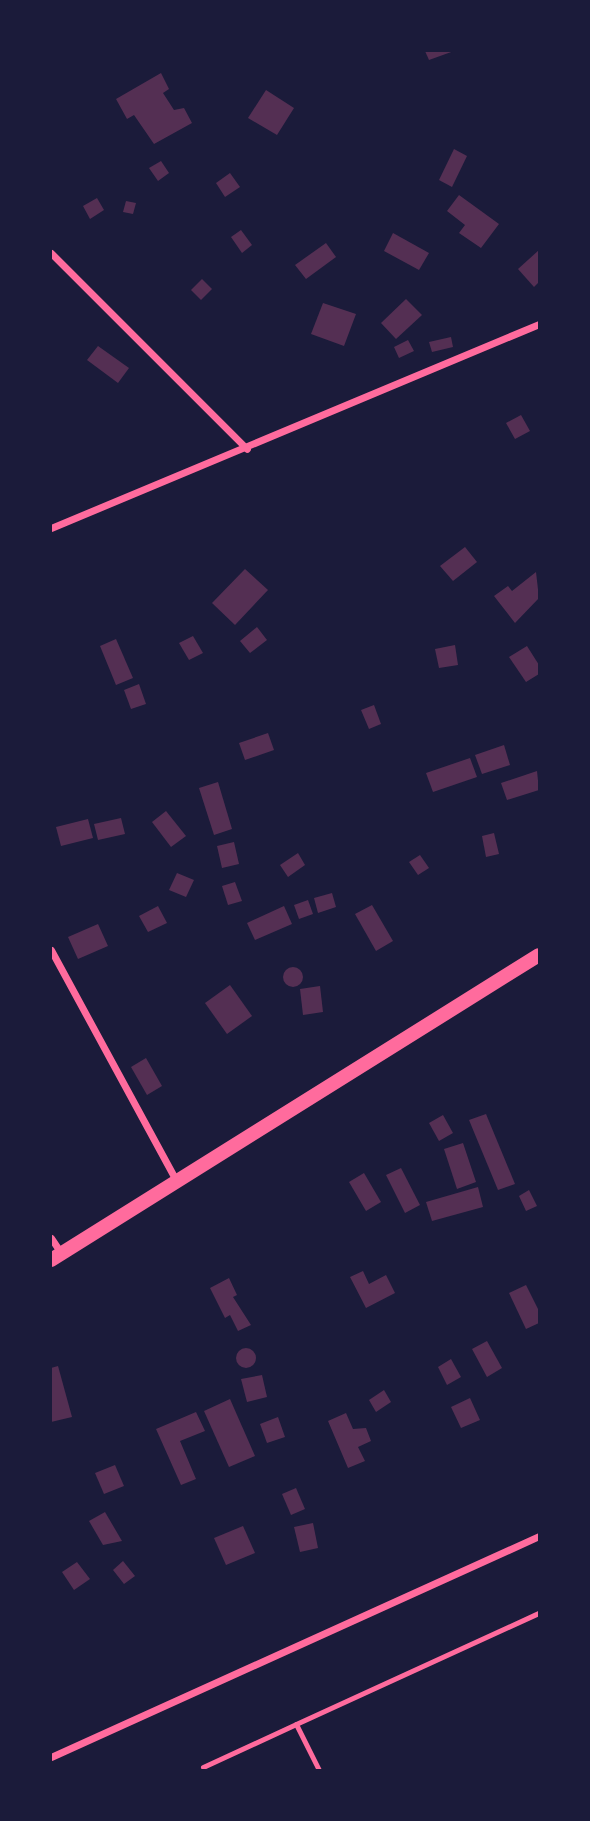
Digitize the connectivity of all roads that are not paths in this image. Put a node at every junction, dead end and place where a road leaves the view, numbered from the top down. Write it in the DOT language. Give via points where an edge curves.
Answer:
graph roads {
  1 [pos="51,253"];
  2 [pos="539,324"];
  3 [pos="247,449"];
  4 [pos="51,528"];
  5 [pos="51,950"];
  6 [pos="539,955"];
  7 [pos="176,1180"];
  8 [pos="51,1238"];
  9 [pos="56,1256"];
  10 [pos="539,1536"];
  11 [pos="539,1613"];
  12 [pos="296,1724"];
  13 [pos="51,1757"];
  14 [pos="203,1767"];
  15 [pos="319,1770"];
  1 -- 3 [label="street"];
  2 -- 3 [label="street"];
  3 -- 4 [label="street"];
  5 -- 7 [label="street"];
  6 -- 7 [label="main road"];
  7 -- 9 [label="main road"];
  8 -- 9 [label="street"];
  10 -- 13 [label="street"];
  11 -- 12 [label="lane"];
  12 -- 14 [label="lane"];
  12 -- 15 [label="lane"];
}
